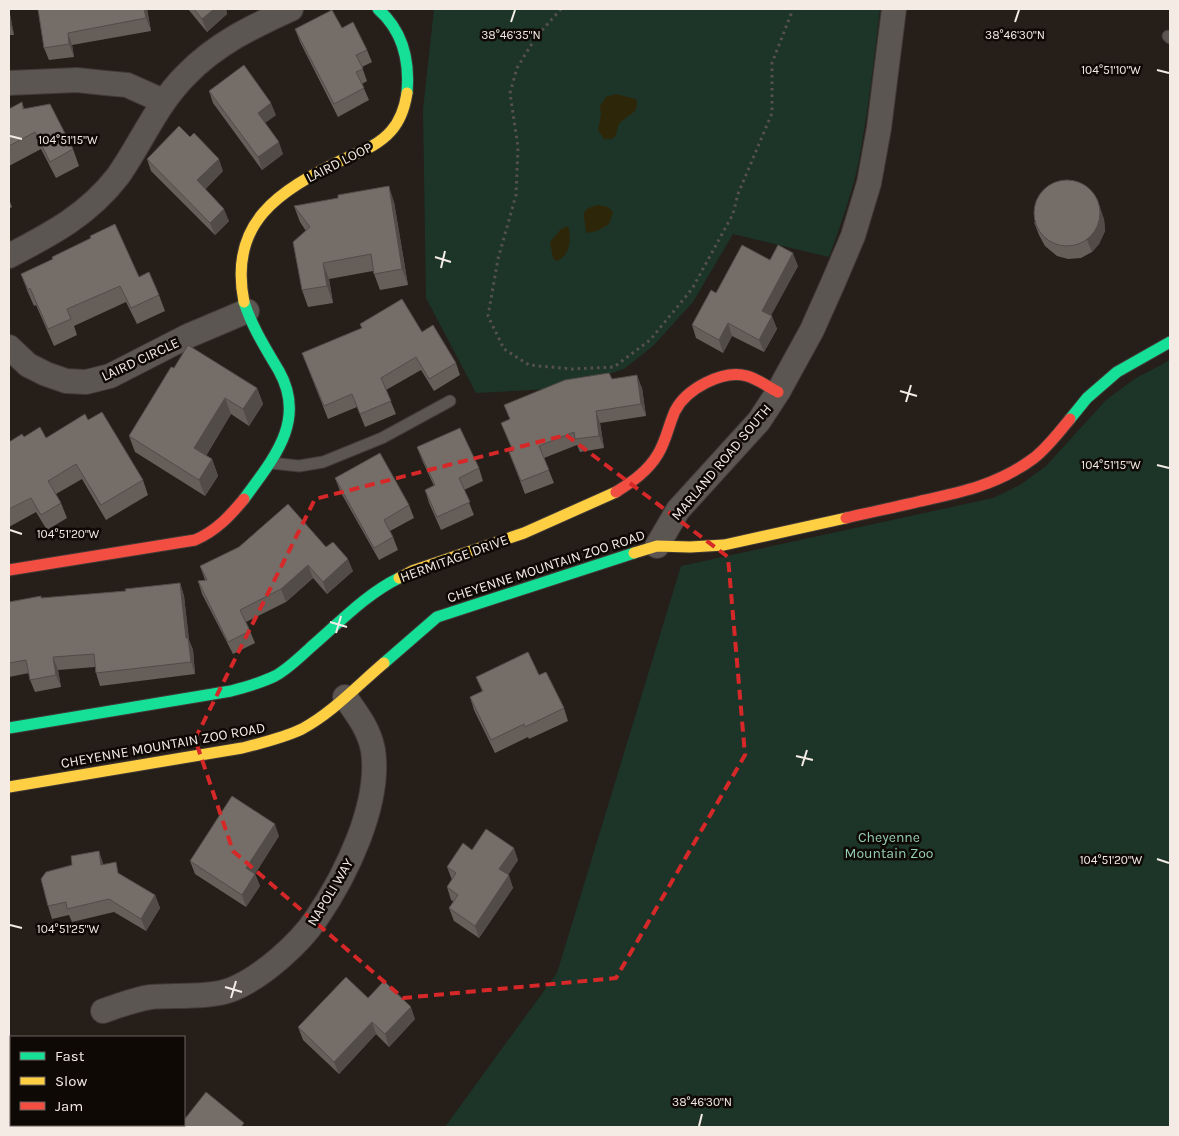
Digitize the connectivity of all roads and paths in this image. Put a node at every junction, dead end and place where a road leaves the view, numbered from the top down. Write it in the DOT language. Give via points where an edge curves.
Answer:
graph roads {
  1 [pos="292,9"];
  2 [pos="378,9"];
  3 [pos="561,9"];
  4 [pos="793,9"];
  5 [pos="894,9"];
  6 [pos="9,83"];
  7 [pos="163,101"];
  8 [pos="9,256"];
  9 [pos="246,311"];
  10 [pos="1170,342"];
  11 [pos="9,347"];
  12 [pos="778,392"];
  13 [pos="450,401"];
  14 [pos="271,463"];
  15 [pos="657,546"];
  16 [pos="9,570"];
  17 [pos="345,697"];
  18 [pos="9,728"];
  19 [pos="9,787"];
  20 [pos="103,1011"];
  1 -- 7 [label="street" via="238,34 211,52"];
  2 -- 9 [label="street, LAIRD LOOP" via="388,17 401,37 407,58 406,95 398,120 386,136 293,185 275,199 249,233 242,252 241,277"];
  3 -- 4 [label="path" via="518,68 510,93 518,147 516,195 498,259 488,316 504,349 529,365 572,369 614,367 650,340 692,289 733,214 738,194 772,113 772,63"];
  5 -- 12 [label="street, MARLAND ROAD SOUTH" via="879,128 869,183 853,236 812,330"];
  6 -- 7 [label="street" via="77,80 127,85"];
  7 -- 8 [label="street" via="119,175 102,195 68,224"];
  9 -- 11 [label="street, LAIRD CIRCLE" via="110,376 86,382 66,381 46,374 28,365"];
  9 -- 14 [label="street" via="286,386 290,404 290,420 284,440"];
  10 -- 15 [label="street, CHEYENNE MOUNTAIN ZOO ROAD" via="1117,372 1087,398 1035,457 988,484 724,545"];
  12 -- 15 [label="street, MARLAND ROAD SOUTH" via="759,421 678,510"];
  12 -- 18 [label="street, HERMITAGE DRIVE" via="747,376 728,375 709,381 691,392 676,409 659,453 632,482 607,497 524,533 412,571 388,583 275,676 231,691"];
  13 -- 14 [label="lane" via="382,438 323,462 299,466"];
  14 -- 16 [label="street" via="230,517 215,530 195,540"];
  15 -- 17 [label="street, CHEYENNE MOUNTAIN ZOO ROAD" via="437,617"];
  17 -- 19 [label="street, CHEYENNE MOUNTAIN ZOO ROAD" via="301,729 273,740 178,760"];
  17 -- 20 [label="street, NAPOLI WAY" via="369,734 373,781 367,816 354,851 316,920 270,968 232,990 148,998"];
}
